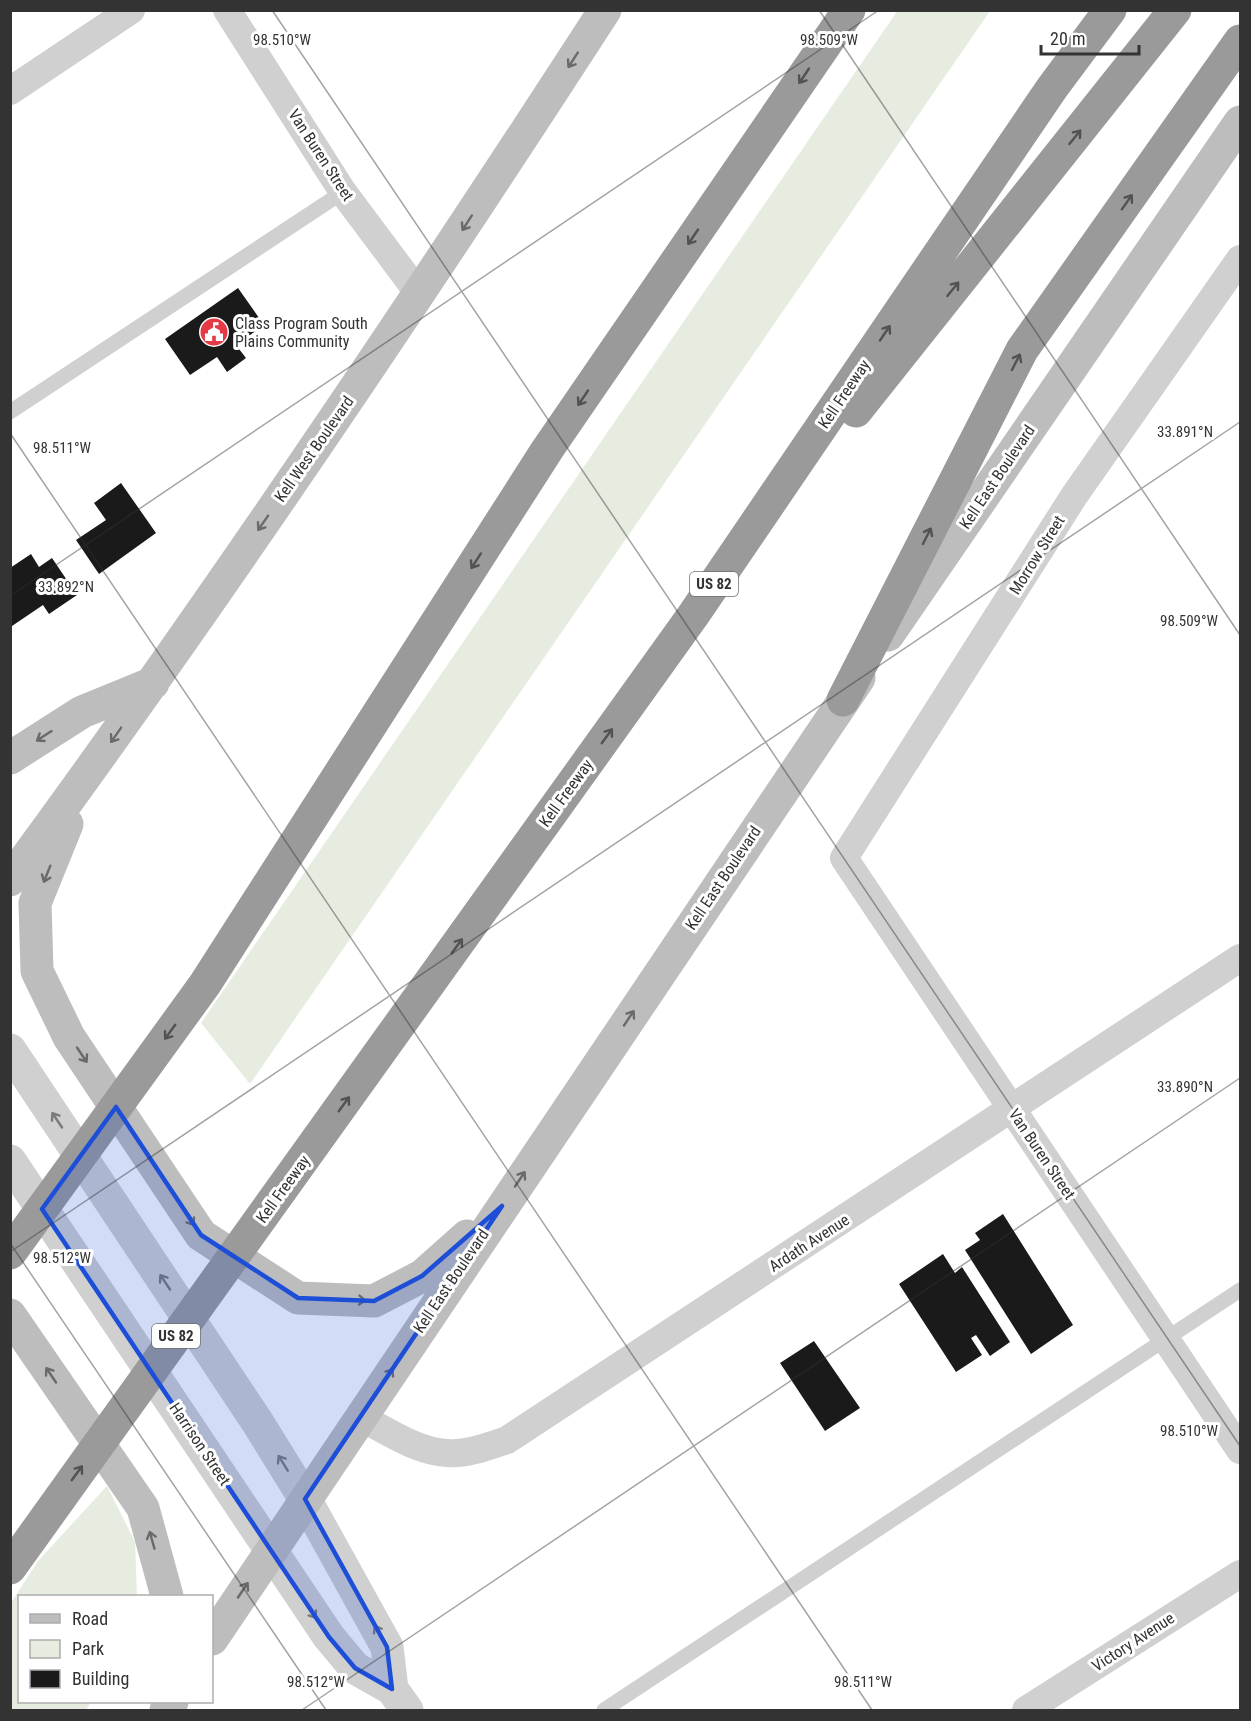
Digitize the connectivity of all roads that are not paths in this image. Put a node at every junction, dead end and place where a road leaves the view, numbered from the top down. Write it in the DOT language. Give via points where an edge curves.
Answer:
graph roads {
  1 [pos="131,10"];
  2 [pos="227,10"];
  3 [pos="605,10"];
  4 [pos="849,10"];
  5 [pos="1110,10"];
  6 [pos="1175,10"];
  7 [pos="1240,41"];
  8 [pos="10,90"];
  9 [pos="1240,122"];
  10 [pos="344,192"];
  11 [pos="1240,259"];
  12 [pos="420,295"];
  13 [pos="10,412"];
  14 [pos="694,614"];
  15 [pos="153,683"];
  16 [pos="843,700"];
  17 [pos="10,758"];
  18 [pos="84,780"];
  19 [pos="844,858"];
  20 [pos="10,880"];
  21 [pos="1240,958"];
  22 [pos="10,1050"];
  23 [pos="1012,1109"];
  24 [pos="10,1161"];
  25 [pos="502,1206"];
  26 [pos="10,1253"];
  27 [pos="1240,1290"];
  28 [pos="10,1315"];
  29 [pos="1166,1339"];
  30 [pos="360,1417"];
  31 [pos="1240,1450"];
  32 [pos="305,1499"];
  33 [pos="271,1550"];
  34 [pos="10,1568"];
  35 [pos="1240,1574"];
  36 [pos="167,1595"];
  37 [pos="213,1637"];
  38 [pos="399,1700"];
  39 [pos="604,1710"];
  40 [pos="1026,1710"];
  1 -- 8 [label="street"];
  2 -- 10 [label="street, Van Buren Street"];
  3 -- 12 [label="main road, Kell West Boulevard, one-way"];
  4 -- 26 [label="highway, one-way" via="547,450 205,984"];
  14 -- 5 [label="highway, Kell Freeway / US 82, one-way" via="1052,88"];
  14 -- 6 [label="highway, one-way"];
  16 -- 7 [label="highway, one-way" via="1022,350"];
  9 -- 16 [label="main road, Kell East Boulevard"];
  10 -- 12 [label="street, Van Buren Street"];
  10 -- 13 [label="lane"];
  11 -- 19 [label="street, Morrow Street" via="1074,496"];
  12 -- 15 [label="main road, Kell West Boulevard, one-way"];
  34 -- 14 [label="highway, Kell Freeway / US 82, one-way"];
  15 -- 17 [label="main road, one-way" via="82,712"];
  15 -- 18 [label="main road, Kell West Boulevard, one-way"];
  25 -- 16 [label="main road, Kell East Boulevard, one-way"];
  18 -- 20 [label="main road, Kell West Boulevard"];
  18 -- 25 [label="main road, one-way" via="35,903 37,972 69,1036 201,1235 298,1298 374,1301 422,1276"];
  19 -- 23 [label="street, Van Buren Street"];
  21 -- 23 [label="street, Ardath Avenue"];
  32 -- 22 [label="street, one-way" via="258,1422"];
  23 -- 29 [label="street, Van Buren Street"];
  23 -- 30 [label="street, Ardath Avenue" via="507,1440 448,1454 411,1443"];
  24 -- 33 [label="street, Harrison Street"];
  30 -- 25 [label="main road, Kell East Boulevard, one-way"];
  27 -- 29 [label="lane"];
  36 -- 28 [label="main road, one-way" via="143,1508"];
  29 -- 31 [label="street, Van Buren Street"];
  29 -- 39 [label="lane"];
  30 -- 32 [label="main road, Kell East Boulevard"];
  32 -- 33 [label="main road, Kell East Boulevard"];
  38 -- 32 [label="street, one-way" via="387,1647"];
  37 -- 33 [label="main road, Kell East Boulevard, one-way"];
  33 -- 38 [label="street, Harrison Street, one-way" via="329,1637 355,1668"];
  35 -- 40 [label="street, Victory Avenue"];
}
